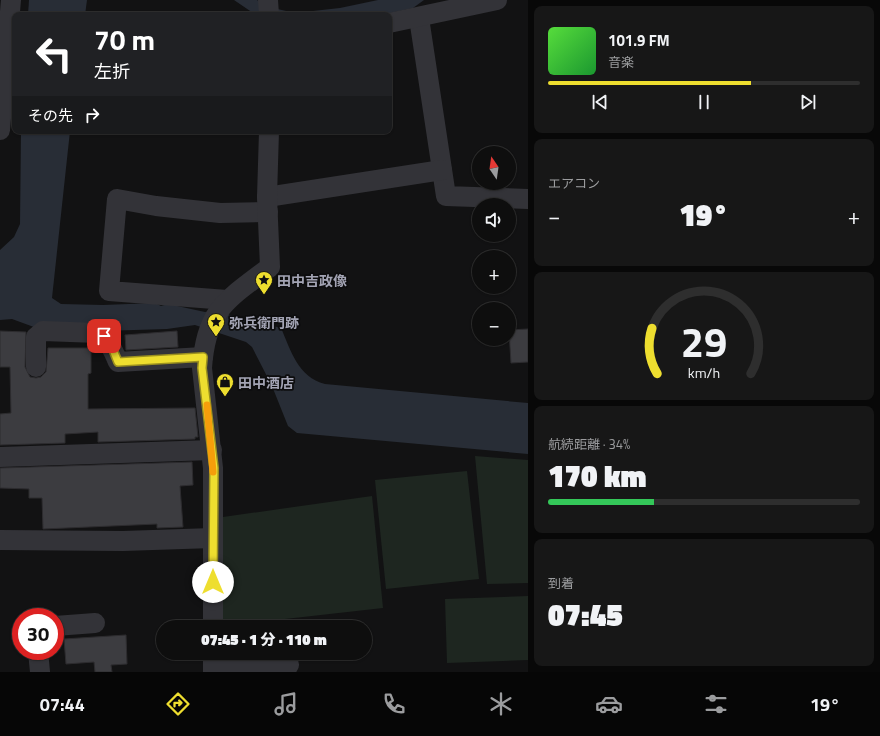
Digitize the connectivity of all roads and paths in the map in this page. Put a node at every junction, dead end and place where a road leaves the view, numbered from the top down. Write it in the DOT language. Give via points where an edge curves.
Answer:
graph roads {
  1 [pos="11,0"];
  2 [pos="497,0"];
  3 [pos="419,18"];
  4 [pos="392,22"];
  5 [pos="0,130"];
  6 [pos="269,134"];
  7 [pos="442,170"];
  8 [pos="528,198"];
  9 [pos="267,204"];
  10 [pos="224,304"];
  11 [pos="203,357"];
  12 [pos="36,367"];
  13 [pos="212,450"];
  14 [pos="0,457"];
  15 [pos="214,538"];
  16 [pos="0,540"];
  17 [pos="213,620"];
  18 [pos="95,623"];
  19 [pos="64,625"];
  20 [pos="39,660"];
  21 [pos="213,665"];
  22 [pos="290,665"];
  23 [pos="40,672"];
  1 -- 5 [label="street"];
  2 -- 3 [label="street"];
  3 -- 4 [label="street"];
  3 -- 7 [label="street"];
  6 -- 9 [label="street"];
  7 -- 8 [label="street" via="446,196"];
  7 -- 9 [label="street"];
  9 -- 10 [label="street" via="270,266"];
  9 -- 10 [label="street" via="220,213 117,199 109,291"];
  10 -- 11 [label="street" via="208,330"];
  11 -- 12 [label="street" via="118,362 111,345 98,333 43,331 36,337"];
  11 -- 13 [label="street" via="202,368"];
  13 -- 14 [label="street"];
  13 -- 15 [label="street"];
  15 -- 16 [label="street" via="123,541"];
  15 -- 17 [label="street"];
  18 -- 19 [label="street"];
  20 -- 23 [label="street"];
  21 -- 22 [label="street"];
}
